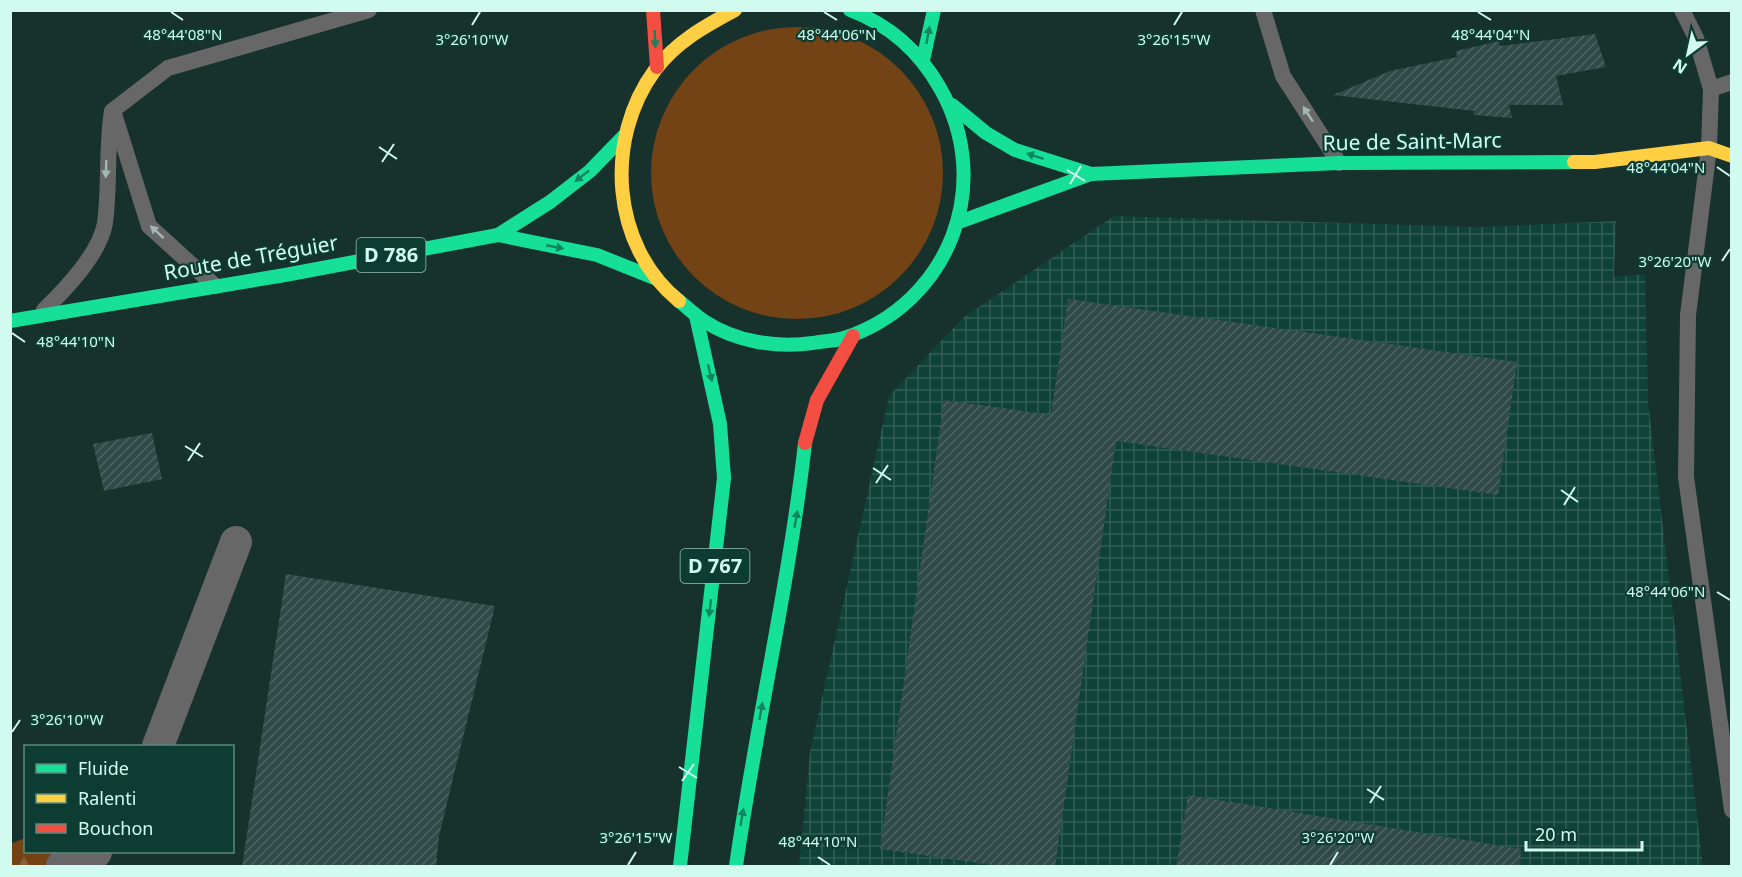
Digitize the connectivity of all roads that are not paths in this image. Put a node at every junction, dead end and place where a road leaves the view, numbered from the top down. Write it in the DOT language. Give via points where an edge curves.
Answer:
graph roads {
  1 [pos="369,10"];
  2 [pos="653,10"];
  3 [pos="849,10"];
  4 [pos="934,10"];
  5 [pos="1263,10"];
  6 [pos="1682,10"];
  7 [pos="733,11"];
  8 [pos="923,60"];
  9 [pos="657,67"];
  10 [pos="1731,82"];
  11 [pos="1711,89"];
  12 [pos="952,105"];
  13 [pos="112,111"];
  14 [pos="624,136"];
  15 [pos="1709,148"];
  16 [pos="1731,156"];
  17 [pos="1339,163"];
  18 [pos="1091,174"];
  19 [pos="959,222"];
  20 [pos="498,235"];
  21 [pos="657,279"];
  22 [pos="215,286"];
  23 [pos="36,316"];
  24 [pos="696,316"];
  25 [pos="10,321"];
  26 [pos="853,336"];
  27 [pos="236,542"];
  28 [pos="159,745"];
  29 [pos="1731,810"];
  30 [pos="94,853"];
  31 [pos="62,867"];
  32 [pos="680,867"];
  33 [pos="736,867"];
  1 -- 13 [label="lane" via="168,68"];
  2 -- 9 [label="main road, one-way"];
  3 -- 8 [label="main road" via="894,34"];
  8 -- 4 [label="main road, one-way"];
  17 -- 5 [label="lane, one-way" via="1283,76"];
  6 -- 11 [label="lane" via="1696,38"];
  7 -- 9 [label="main road" via="683,40"];
  8 -- 12 [label="main road"];
  9 -- 14 [label="main road" via="640,93"];
  10 -- 11 [label="lane"];
  11 -- 15 [label="lane"];
  18 -- 12 [label="main road, Rue de Saint-Marc, one-way" via="1015,150 986,133"];
  12 -- 19 [label="main road" via="966,163"];
  22 -- 13 [label="lane, one-way" via="149,225"];
  13 -- 23 [label="lane, one-way" via="105,225 68,287"];
  14 -- 20 [label="main road, D 786, one-way" via="581,178"];
  14 -- 21 [label="main road" via="620,169 623,203 632,235"];
  15 -- 16 [label="main road, Rue de Saint-Marc"];
  15 -- 17 [label="main road, Rue de Saint-Marc" via="1595,162"];
  15 -- 29 [label="lane" via="1688,315 1686,477"];
  17 -- 18 [label="main road, Rue de Saint-Marc"];
  18 -- 19 [label="main road, Rue de Saint-Marc"];
  19 -- 26 [label="main road" via="948,252 920,292 882,322"];
  20 -- 21 [label="main road, D 786, one-way" via="597,255"];
  20 -- 22 [label="main road, Route de Tréguier / D 786"];
  21 -- 24 [label="main road"];
  22 -- 23 [label="main road, Route de Tréguier / D 786"];
  23 -- 25 [label="main road, Route de Tréguier / D 786"];
  24 -- 26 [label="main road" via="740,338 772,345 805,346"];
  24 -- 32 [label="main road, D 767, one-way" via="720,424 724,478"];
  33 -- 26 [label="main road, one-way" via="750,768 798,507 806,438 817,400"];
  27 -- 28 [label="street"];
  30 -- 31 [label="street"];
}
